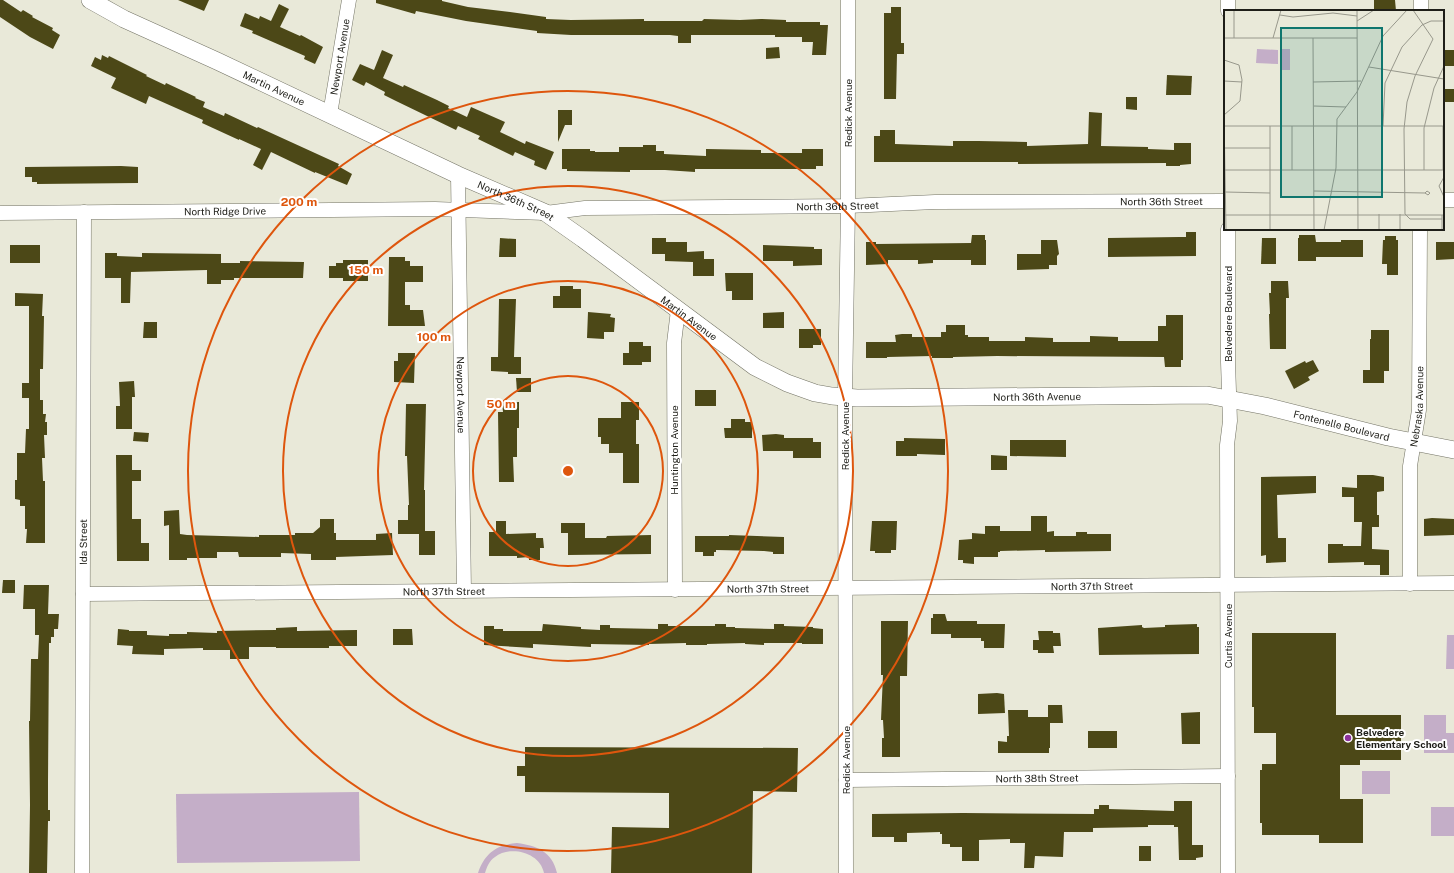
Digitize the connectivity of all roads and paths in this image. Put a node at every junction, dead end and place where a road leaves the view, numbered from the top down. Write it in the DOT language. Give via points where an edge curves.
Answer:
graph roads {
  1 [pos="90,0"];
  2 [pos="349,0"];
  3 [pos="848,0"];
  4 [pos="330,114"];
  5 [pos="458,175"];
  6 [pos="1224,201"];
  7 [pos="848,206"];
  8 [pos="459,209"];
  9 [pos="0,212"];
  10 [pos="84,212"];
  11 [pos="546,213"];
  12 [pos="1228,230"];
  13 [pos="1420,230"];
  14 [pos="678,310"];
  15 [pos="845,398"];
  16 [pos="1229,399"];
  17 [pos="1414,442"];
  18 [pos="1454,450"];
  19 [pos="1454,583"];
  20 [pos="1410,584"];
  21 [pos="1228,585"];
  22 [pos="845,588"];
  23 [pos="675,590"];
  24 [pos="464,592"];
  25 [pos="83,594"];
  26 [pos="1228,776"];
  27 [pos="846,780"];
  28 [pos="82,873"];
  29 [pos="846,873"];
  30 [pos="1228,873"];
  1 -- 4 [label="main road, Martin Avenue" via="124,19"];
  2 -- 4 [label="street, Newport Avenue"];
  3 -- 7 [label="street, Redick Avenue"];
  4 -- 5 [label="main road, Martin Avenue"];
  5 -- 8 [label="street, Newport Avenue"];
  5 -- 11 [label="main road, North 36th Street"];
  6 -- 7 [label="street, North 36th Street" via="935,202"];
  7 -- 11 [label="street, North 36th Street" via="585,208"];
  7 -- 15 [label="street, Redick Avenue"];
  8 -- 10 [label="street, North Ridge Drive"];
  8 -- 11 [label="street, North Ridge Drive"];
  8 -- 24 [label="street, Newport Avenue"];
  9 -- 10 [label="street, North Ridge Drive"];
  10 -- 25 [label="street, Ida Street"];
  11 -- 14 [label="main road, Martin Avenue"];
  12 -- 16 [label="street, Belvedere Boulevard"];
  13 -- 17 [label="street, Nebraska Avenue" via="1419,410"];
  14 -- 15 [label="main road, Martin Avenue" via="768,375 815,393"];
  14 -- 23 [label="street, Huntington Avenue" via="674,343"];
  15 -- 16 [label="main road, North 36th Avenue" via="1207,395"];
  15 -- 22 [label="street, Redick Avenue"];
  16 -- 17 [label="main road, Fontenelle Boulevard"];
  16 -- 21 [label="street, Curtis Avenue"];
  17 -- 18 [label="main road, Fontenelle Boulevard"];
  17 -- 20 [label="street, Nebraska Avenue" via="1410,466"];
  19 -- 20 [label="street, North 37th Street"];
  20 -- 21 [label="street, North 37th Street"];
  21 -- 22 [label="street, North 37th Street"];
  21 -- 26 [label="street, Curtis Avenue"];
  22 -- 23 [label="street, North 37th Street"];
  22 -- 27 [label="street, Redick Avenue"];
  23 -- 24 [label="street, North 37th Street"];
  24 -- 25 [label="street, North 37th Street"];
  25 -- 28 [label="street, Ida Street"];
  26 -- 27 [label="street, North 38th Street"];
  26 -- 30 [label="street, Curtis Avenue"];
  27 -- 29 [label="street, Redick Avenue"];
}
